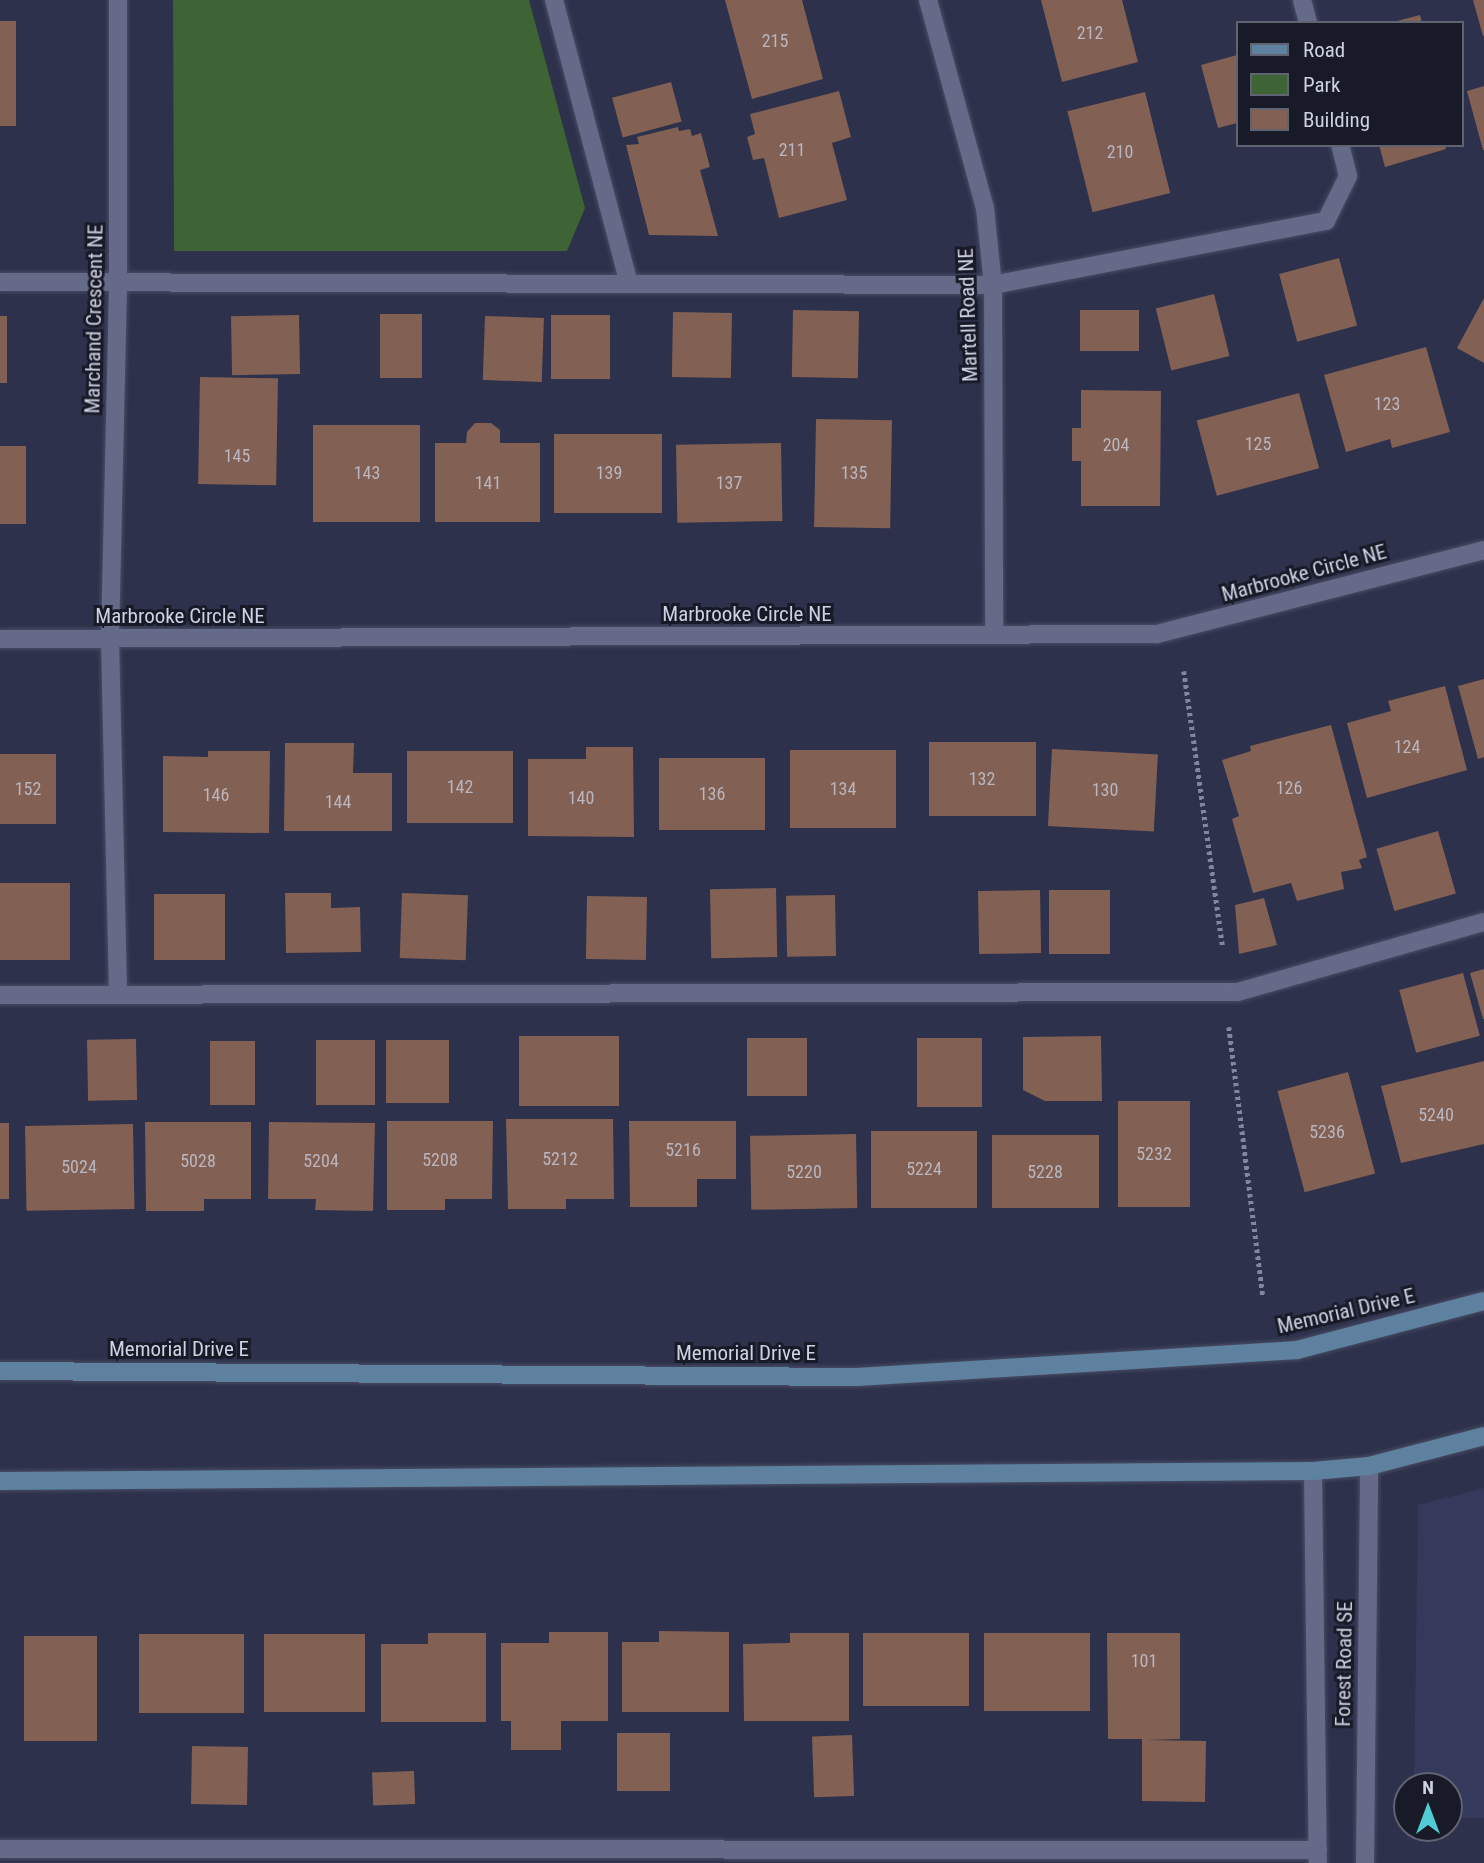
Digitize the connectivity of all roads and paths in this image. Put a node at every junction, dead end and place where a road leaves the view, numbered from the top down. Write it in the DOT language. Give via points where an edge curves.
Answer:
graph roads {
  1 [pos="118,0"];
  2 [pos="554,0"];
  3 [pos="928,0"];
  4 [pos="1302,0"];
  5 [pos="1307,21"];
  6 [pos="1341,147"];
  7 [pos="118,281"];
  8 [pos="0,282"];
  9 [pos="629,283"];
  10 [pos="993,285"];
  11 [pos="1484,550"];
  12 [pos="994,635"];
  13 [pos="0,639"];
  14 [pos="110,639"];
  15 [pos="1184,671"];
  16 [pos="1484,922"];
  17 [pos="1223,947"];
  18 [pos="118,994"];
  19 [pos="0,995"];
  20 [pos="1229,1026"];
  21 [pos="1263,1295"];
  22 [pos="1484,1301"];
  23 [pos="0,1371"];
  24 [pos="1484,1436"];
  25 [pos="1369,1466"];
  26 [pos="1313,1471"];
  27 [pos="0,1481"];
  28 [pos="0,1849"];
  29 [pos="908,1857"];
  30 [pos="1318,1857"];
  31 [pos="1365,1863"];
  1 -- 7 [label="street, Marchand Crescent NE"];
  2 -- 9 [label="street"];
  3 -- 10 [label="street, Martell Road NE" via="985,208"];
  4 -- 5 [label="street"];
  6 -- 10 [label="street" via="1348,176 1326,221"];
  7 -- 8 [label="street"];
  7 -- 9 [label="street"];
  7 -- 14 [label="street, Marchand Crescent NE"];
  9 -- 10 [label="street"];
  10 -- 12 [label="street, Martell Road NE"];
  11 -- 12 [label="street, Marbrooke Circle NE" via="1157,635"];
  12 -- 14 [label="street, Marbrooke Circle NE"];
  13 -- 14 [label="street, Marbrooke Circle NE"];
  14 -- 18 [label="street, Marchand Crescent NE"];
  15 -- 17 [label="path"];
  16 -- 18 [label="street" via="1238,992"];
  18 -- 19 [label="street"];
  20 -- 21 [label="path"];
  22 -- 23 [label="main road, Memorial Drive E" via="1297,1349 858,1377"];
  24 -- 25 [label="main road"];
  25 -- 26 [label="main road"];
  25 -- 31 [label="street, Forest Road SE"];
  26 -- 27 [label="main road"];
  26 -- 30 [label="street, Forest Road SE"];
  28 -- 29 [label="street"];
  29 -- 30 [label="street"];
}
